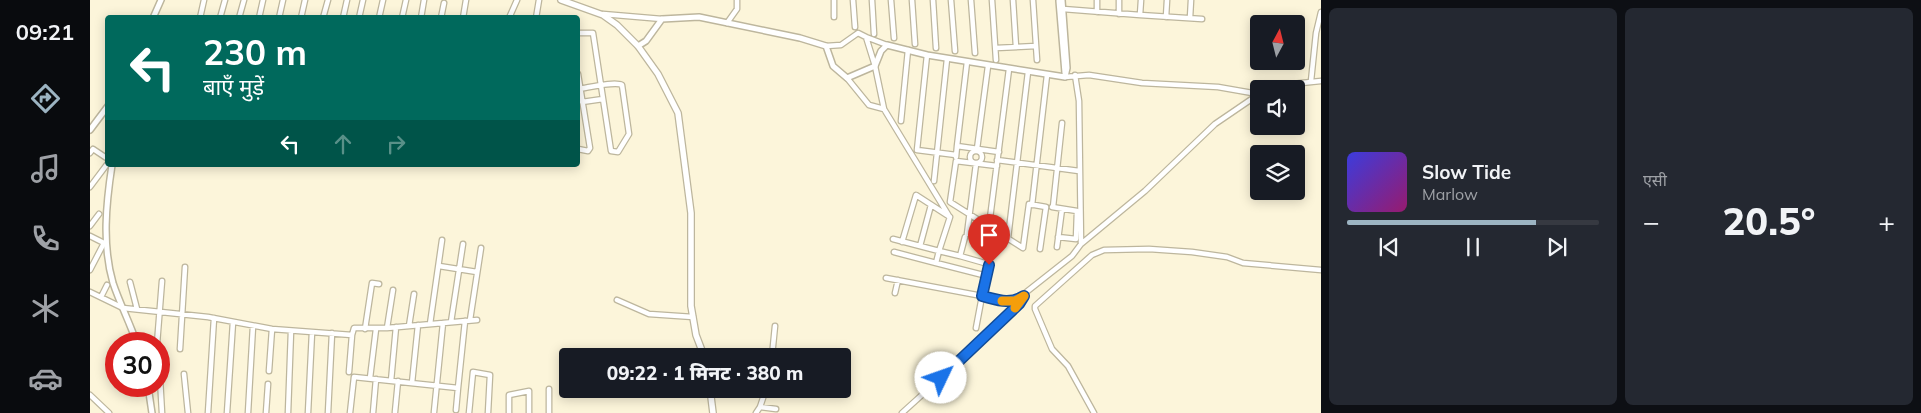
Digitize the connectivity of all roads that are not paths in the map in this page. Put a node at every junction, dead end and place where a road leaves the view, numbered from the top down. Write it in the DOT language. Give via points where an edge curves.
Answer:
graph roads {
  1 [pos="161,0"];
  2 [pos="204,0"];
  3 [pos="225,0"];
  4 [pos="244,0"];
  5 [pos="264,0"];
  6 [pos="283,0"];
  7 [pos="305,0"];
  8 [pos="328,0"];
  9 [pos="347,0"];
  10 [pos="363,0"];
  11 [pos="383,0"];
  12 [pos="406,0"];
  13 [pos="424,0"];
  14 [pos="466,0"];
  15 [pos="518,0"];
  16 [pos="539,0"];
  17 [pos="561,0"];
  18 [pos="737,0"];
  19 [pos="834,0"];
  20 [pos="853,0"];
  21 [pos="872,0"];
  22 [pos="891,0"];
  23 [pos="912,0"];
  24 [pos="933,0"];
  25 [pos="951,0"];
  26 [pos="971,0"];
  27 [pos="992,0"];
  28 [pos="1013,0"];
  29 [pos="1033,0"];
  30 [pos="1061,0"];
  31 [pos="1097,0"];
  32 [pos="1119,0"];
  33 [pos="1140,0"];
  34 [pos="1167,0"];
  35 [pos="1191,0"];
  36 [pos="444,3"];
  37 [pos="1063,9"];
  38 [pos="1097,12"];
  39 [pos="1321,12"];
  40 [pos="602,14"];
  41 [pos="1119,14"];
  42 [pos="154,15"];
  43 [pos="201,15"];
  44 [pos="221,15"];
  45 [pos="240,15"];
  46 [pos="260,15"];
  47 [pos="280,15"];
  48 [pos="302,15"];
  49 [pos="324,15"];
  50 [pos="344,15"];
  51 [pos="360,15"];
  52 [pos="380,15"];
  53 [pos="403,15"];
  54 [pos="421,15"];
  55 [pos="442,15"];
  56 [pos="464,15"];
  57 [pos="510,15"];
  58 [pos="536,15"];
  59 [pos="1140,16"];
  60 [pos="834,17"];
  61 [pos="1166,17"];
  62 [pos="1190,18"];
  63 [pos="662,19"];
  64 [pos="1202,19"];
  65 [pos="727,23"];
  66 [pos="855,27"];
  67 [pos="580,33"];
  68 [pos="874,34"];
  69 [pos="866,37"];
  70 [pos="894,38"];
  71 [pos="915,44"];
  72 [pos="887,45"];
  73 [pos="638,46"];
  74 [pos="826,46"];
  75 [pos="1036,46"];
  76 [pos="1016,47"];
  77 [pos="936,48"];
  78 [pos="996,48"];
  79 [pos="908,50"];
  80 [pos="955,51"];
  81 [pos="975,53"];
  82 [pos="927,55"];
  83 [pos="947,59"];
  84 [pos="996,60"];
  85 [pos="1037,60"];
  86 [pos="967,62"];
  87 [pos="875,66"];
  88 [pos="988,66"];
  89 [pos="1009,69"];
  90 [pos="1028,72"];
  91 [pos="1047,75"];
  92 [pos="1065,75"];
  93 [pos="1075,75"];
  94 [pos="847,78"];
  95 [pos="1311,81"];
  96 [pos="1321,81"];
  97 [pos="1305,82"];
  98 [pos="601,86"];
  99 [pos="580,89"];
  100 [pos="580,93"];
  101 [pos="1250,93"];
  102 [pos="603,99"];
  103 [pos="1250,100"];
  104 [pos="582,102"];
  105 [pos="105,110"];
  106 [pos="884,110"];
  107 [pos="901,121"];
  108 [pos="1062,124"];
  109 [pos="90,130"];
  110 [pos="957,146"];
  111 [pos="580,149"];
  112 [pos="977,149"];
  113 [pos="937,152"];
  114 [pos="999,152"];
  115 [pos="90,153"];
  116 [pos="956,155"];
  117 [pos="105,157"];
  118 [pos="997,160"];
  119 [pos="956,161"];
  120 [pos="1017,163"];
  121 [pos="976,164"];
  122 [pos="996,166"];
  123 [pos="1036,166"];
  124 [pos="105,167"];
  125 [pos="112,167"];
  126 [pos="1058,168"];
  127 [pos="1079,171"];
  128 [pos="934,180"];
  129 [pos="90,187"];
  130 [pos="931,205"];
  131 [pos="1032,205"];
  132 [pos="1046,207"];
  133 [pos="1053,207"];
  134 [pos="1062,209"];
  135 [pos="99,214"];
  136 [pos="970,214"];
  137 [pos="950,217"];
  138 [pos="90,226"];
  139 [pos="989,226"];
  140 [pos="90,236"];
  141 [pos="1058,237"];
  142 [pos="1008,238"];
  143 [pos="893,239"];
  144 [pos="442,240"];
  145 [pos="902,242"];
  146 [pos="463,244"];
  147 [pos="1081,244"];
  148 [pos="920,246"];
  149 [pos="1057,247"];
  150 [pos="481,248"];
  151 [pos="1040,249"];
  152 [pos="939,251"];
  153 [pos="894,252"];
  154 [pos="960,256"];
  155 [pos="936,263"];
  156 [pos="438,266"];
  157 [pos="185,267"];
  158 [pos="459,269"];
  159 [pos="90,270"];
  160 [pos="1321,270"];
  161 [pos="477,272"];
  162 [pos="987,276"];
  163 [pos="886,278"];
  164 [pos="898,280"];
  165 [pos="162,281"];
  166 [pos="130,282"];
  167 [pos="379,284"];
  168 [pos="107,285"];
  169 [pos="393,290"];
  170 [pos="90,292"];
  171 [pos="895,293"];
  172 [pos="414,294"];
  173 [pos="982,296"];
  174 [pos="1024,296"];
  175 [pos="101,297"];
  176 [pos="617,300"];
  177 [pos="123,308"];
  178 [pos="137,310"];
  179 [pos="160,312"];
  180 [pos="183,314"];
  181 [pos="693,317"];
  182 [pos="214,318"];
  183 [pos="467,320"];
  184 [pos="477,320"];
  185 [pos="233,322"];
  186 [pos="450,322"];
  187 [pos="443,323"];
  188 [pos="430,324"];
  189 [pos="418,325"];
  190 [pos="253,326"];
  191 [pos="409,326"];
  192 [pos="775,326"];
  193 [pos="396,327"];
  194 [pos="376,328"];
  195 [pos="387,328"];
  196 [pos="976,328"];
  197 [pos="365,329"];
  198 [pos="272,330"];
  199 [pos="292,331"];
  200 [pos="132,332"];
  201 [pos="158,332"];
  202 [pos="312,332"];
  203 [pos="332,334"];
  204 [pos="352,335"];
  205 [pos="701,348"];
  206 [pos="773,348"];
  207 [pos="180,349"];
  208 [pos="269,372"];
  209 [pos="349,372"];
  210 [pos="184,374"];
  211 [pos="370,378"];
  212 [pos="376,379"];
  213 [pos="391,380"];
  214 [pos="398,381"];
  215 [pos="412,383"];
  216 [pos="268,384"];
  217 [pos="436,385"];
  218 [pos="458,388"];
  219 [pos="549,389"];
  220 [pos="90,395"];
  221 [pos="150,397"];
  222 [pos="161,397"];
  223 [pos="711,398"];
  224 [pos="763,398"];
  225 [pos="760,407"];
  226 [pos="776,409"];
  227 [pos="456,410"];
  228 [pos="395,412"];
  229 [pos="434,412"];
  230 [pos="109,413"];
  231 [pos="152,413"];
  232 [pos="162,413"];
  233 [pos="188,413"];
  234 [pos="208,413"];
  235 [pos="227,413"];
  236 [pos="248,413"];
  237 [pos="266,413"];
  238 [pos="288,413"];
  239 [pos="308,413"];
  240 [pos="328,413"];
  241 [pos="350,413"];
  242 [pos="373,413"];
  243 [pos="469,413"];
  244 [pos="488,413"];
  245 [pos="508,413"];
  246 [pos="529,413"];
  247 [pos="549,413"];
  248 [pos="713,413"];
  249 [pos="756,413"];
  250 [pos="902,413"];
  251 [pos="1094,413"];
  1 -- 42 [label="street"];
  2 -- 43 [label="street"];
  3 -- 44 [label="street"];
  4 -- 45 [label="street"];
  5 -- 46 [label="street"];
  6 -- 47 [label="street"];
  7 -- 48 [label="street"];
  8 -- 49 [label="street"];
  9 -- 50 [label="street"];
  10 -- 51 [label="street"];
  11 -- 52 [label="street"];
  12 -- 53 [label="street"];
  13 -- 54 [label="street"];
  14 -- 56 [label="street"];
  15 -- 57 [label="street"];
  16 -- 58 [label="street"];
  17 -- 40 [label="main road"];
  18 -- 65 [label="street" via="737,9"];
  19 -- 60 [label="street"];
  20 -- 66 [label="street"];
  21 -- 68 [label="street"];
  22 -- 70 [label="street"];
  23 -- 71 [label="street"];
  24 -- 77 [label="street"];
  25 -- 80 [label="street"];
  26 -- 81 [label="street"];
  27 -- 78 [label="street"];
  28 -- 76 [label="street"];
  29 -- 75 [label="street"];
  30 -- 37 [label="street"];
  30 -- 92 [label="street"];
  31 -- 38 [label="street"];
  32 -- 41 [label="street"];
  33 -- 59 [label="street"];
  34 -- 61 [label="street"];
  35 -- 62 [label="street"];
  36 -- 55 [label="street"];
  37 -- 38 [label="street"];
  37 -- 92 [label="street"];
  38 -- 41 [label="street"];
  39 -- 95 [label="street"];
  40 -- 63 [label="street"];
  40 -- 73 [label="main road"];
  41 -- 59 [label="street"];
  59 -- 61 [label="street"];
  61 -- 62 [label="street"];
  62 -- 64 [label="street"];
  63 -- 65 [label="street" via="700,17"];
  63 -- 73 [label="street" via="646,41"];
  65 -- 74 [label="street"];
  67 -- 98 [label="street" via="593,33"];
  69 -- 72 [label="street"];
  69 -- 74 [label="street" via="858,33 841,45"];
  69 -- 87 [label="street"];
  72 -- 79 [label="street"];
  72 -- 87 [label="street"];
  73 -- 181 [label="main road" via="672,100 682,132 691,213"];
  74 -- 94 [label="street" via="832,66"];
  75 -- 76 [label="street"];
  75 -- 85 [label="street"];
  76 -- 78 [label="street"];
  78 -- 84 [label="street"];
  79 -- 82 [label="street"];
  79 -- 107 [label="street"];
  82 -- 83 [label="street"];
  82 -- 113 [label="street" via="917,150"];
  83 -- 86 [label="street"];
  83 -- 113 [label="street"];
  86 -- 88 [label="street"];
  86 -- 110 [label="street"];
  87 -- 94 [label="street"];
  87 -- 106 [label="street"];
  88 -- 89 [label="street"];
  88 -- 112 [label="street"];
  89 -- 90 [label="street"];
  89 -- 114 [label="street"];
  90 -- 91 [label="street"];
  90 -- 120 [label="street"];
  91 -- 92 [label="street"];
  91 -- 123 [label="street"];
  92 -- 93 [label="street"];
  93 -- 101 [label="street"];
  93 -- 127 [label="street" via="1079,101"];
  94 -- 106 [label="street" via="869,105"];
  95 -- 96 [label="street"];
  95 -- 97 [label="street"];
  98 -- 99 [label="street"];
  98 -- 102 [label="street"];
  98 -- 102 [label="street" via="622,85 629,134 617,152 611,150"];
  100 -- 104 [label="street"];
  102 -- 104 [label="street"];
  103 -- 147 [label="street" via="1215,124 1154,182"];
  104 -- 111 [label="street" via="590,148"];
  105 -- 109 [label="street"];
  106 -- 137 [label="street"];
  108 -- 126 [label="street"];
  110 -- 112 [label="street"];
  110 -- 116 [label="street"];
  112 -- 114 [label="street"];
  112 -- 121 [label="street" via="983,158"];
  112 -- 121 [label="street" via="970,157"];
  113 -- 116 [label="street"];
  113 -- 128 [label="street"];
  114 -- 118 [label="street"];
  115 -- 117 [label="street" via="93,149"];
  116 -- 119 [label="street"];
  118 -- 120 [label="street"];
  118 -- 122 [label="street"];
  119 -- 121 [label="street"];
  119 -- 136 [label="street" via="950,202"];
  120 -- 123 [label="street"];
  120 -- 142 [label="street"];
  121 -- 122 [label="street"];
  121 -- 136 [label="street"];
  122 -- 139 [label="street"];
  123 -- 126 [label="street"];
  123 -- 131 [label="street"];
  124 -- 129 [label="street"];
  125 -- 177 [label="street" via="106,207 107,238 110,269"];
  126 -- 127 [label="street"];
  126 -- 133 [label="street"];
  127 -- 147 [label="street"];
  130 -- 137 [label="street"];
  130 -- 145 [label="street" via="916,195"];
  130 -- 148 [label="street"];
  131 -- 132 [label="street"];
  131 -- 142 [label="street" via="1029,204 1024,248"];
  132 -- 133 [label="street"];
  132 -- 151 [label="street"];
  133 -- 134 [label="street"];
  134 -- 141 [label="street"];
  134 -- 141 [label="street" via="1077,211 1076,239"];
  135 -- 138 [label="street"];
  136 -- 139 [label="street"];
  136 -- 154 [label="street"];
  137 -- 152 [label="street"];
  139 -- 142 [label="street"];
  140 -- 159 [label="street" via="104,243"];
  141 -- 149 [label="street"];
  143 -- 145 [label="street"];
  144 -- 156 [label="street"];
  145 -- 148 [label="street"];
  146 -- 158 [label="street"];
  147 -- 174 [label="street" via="1072,256"];
  148 -- 152 [label="street"];
  150 -- 161 [label="street"];
  152 -- 154 [label="street"];
  152 -- 155 [label="street"];
  153 -- 155 [label="street"];
  154 -- 162 [label="street" via="988,264"];
  155 -- 162 [label="street"];
  156 -- 158 [label="street"];
  156 -- 188 [label="street"];
  157 -- 180 [label="street"];
  158 -- 161 [label="street"];
  158 -- 186 [label="street"];
  160 -- 251 [label="street" via="1242,263 1228,257 1171,250 1104,250 1092,255 1035,306 1035,310 1052,349 1068,366"];
  161 -- 183 [label="street"];
  162 -- 173 [label="street"];
  163 -- 164 [label="street"];
  164 -- 171 [label="street"];
  164 -- 173 [label="street"];
  165 -- 179 [label="street"];
  166 -- 178 [label="street"];
  167 -- 197 [label="street" via="372,283"];
  168 -- 175 [label="street"];
  169 -- 195 [label="street"];
  170 -- 175 [label="street"];
  172 -- 191 [label="street"];
  173 -- 174 [label="street" via="1008,302"];
  173 -- 196 [label="street"];
  174 -- 250 [label="street"];
  175 -- 177 [label="street"];
  176 -- 181 [label="street" via="649,314"];
  177 -- 178 [label="street"];
  177 -- 200 [label="street"];
  178 -- 179 [label="street"];
  179 -- 180 [label="street"];
  179 -- 201 [label="street"];
  180 -- 182 [label="street"];
  180 -- 207 [label="street"];
  181 -- 205 [label="main road"];
  182 -- 185 [label="street"];
  182 -- 234 [label="street"];
  183 -- 184 [label="street"];
  183 -- 186 [label="street"];
  183 -- 218 [label="street"];
  185 -- 190 [label="street"];
  185 -- 235 [label="street"];
  186 -- 187 [label="street"];
  187 -- 188 [label="street"];
  187 -- 217 [label="street"];
  188 -- 189 [label="street"];
  189 -- 191 [label="street"];
  189 -- 215 [label="street"];
  190 -- 198 [label="street"];
  190 -- 236 [label="street"];
  191 -- 193 [label="street"];
  192 -- 206 [label="street"];
  193 -- 195 [label="street"];
  193 -- 213 [label="street"];
  194 -- 195 [label="street"];
  194 -- 197 [label="street"];
  194 -- 211 [label="street"];
  197 -- 204 [label="street" via="354,328"];
  198 -- 199 [label="street"];
  198 -- 208 [label="street"];
  199 -- 202 [label="street"];
  199 -- 238 [label="street"];
  202 -- 203 [label="street"];
  202 -- 239 [label="street"];
  203 -- 204 [label="street"];
  203 -- 240 [label="street"];
  204 -- 209 [label="street"];
  210 -- 233 [label="street"];
  211 -- 212 [label="street"];
  211 -- 241 [label="street" via="354,377"];
  212 -- 213 [label="street"];
  212 -- 242 [label="street"];
  213 -- 214 [label="street"];
  214 -- 215 [label="street"];
  214 -- 228 [label="street"];
  215 -- 217 [label="street"];
  216 -- 237 [label="street"];
  217 -- 218 [label="street"];
  217 -- 229 [label="street"];
  218 -- 227 [label="street"];
  219 -- 247 [label="street"];
  220 -- 230 [label="street"];
  221 -- 231 [label="street"];
  222 -- 232 [label="street"];
  223 -- 248 [label="main road"];
  224 -- 225 [label="street"];
  225 -- 226 [label="street"];
  225 -- 249 [label="street"];
  243 -- 244 [label="street" via="473,372 490,375"];
  245 -- 246 [label="street" via="509,395 529,391"];
}
